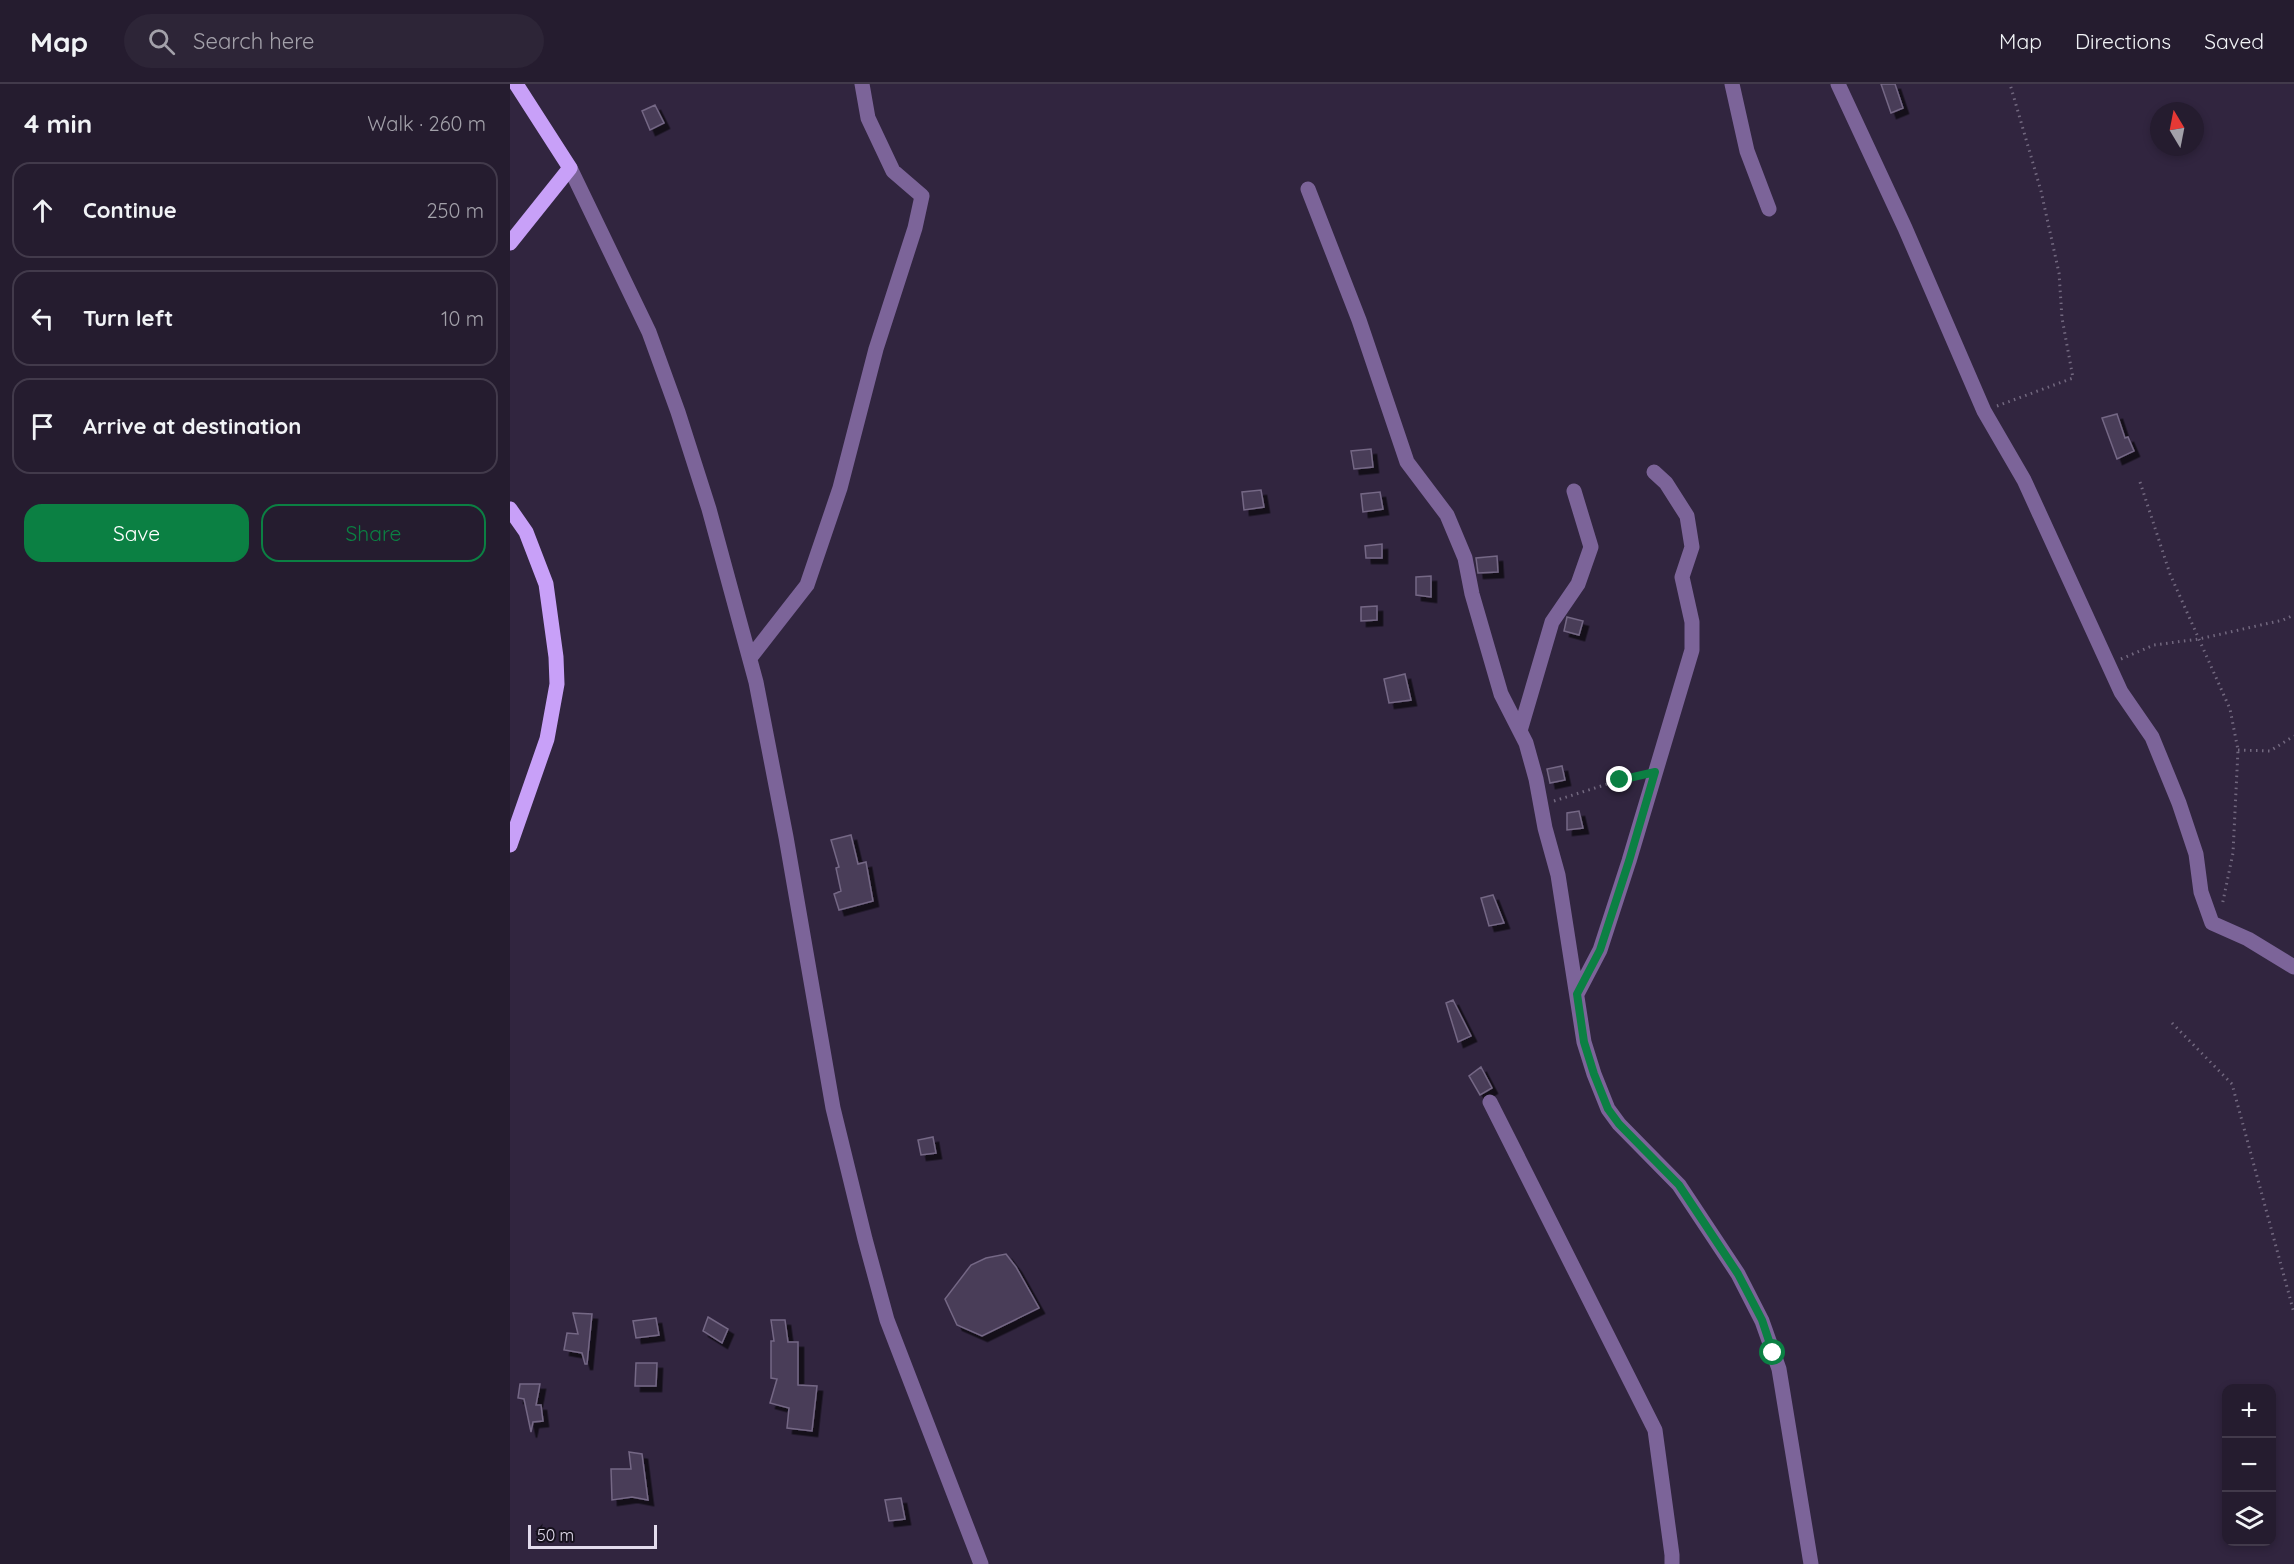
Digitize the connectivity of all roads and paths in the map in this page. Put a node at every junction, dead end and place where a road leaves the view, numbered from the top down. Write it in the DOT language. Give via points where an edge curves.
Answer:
graph roads {
  1 [pos="516,84"];
  2 [pos="862,84"];
  3 [pos="1732,84"];
  4 [pos="1838,84"];
  5 [pos="2010,84"];
  6 [pos="570,168"];
  7 [pos="1308,189"];
  8 [pos="1769,209"];
  9 [pos="510,243"];
  10 [pos="1984,411"];
  11 [pos="1654,472"];
  12 [pos="2140,482"];
  13 [pos="1574,491"];
  14 [pos="510,509"];
  15 [pos="2294,615"];
  16 [pos="2199,639"];
  17 [pos="750,658"];
  18 [pos="2109,665"];
  19 [pos="1520,731"];
  20 [pos="2294,736"];
  21 [pos="2238,750"];
  22 [pos="1655,772"];
  23 [pos="1541,805"];
  24 [pos="510,845"];
  25 [pos="2212,924"];
  26 [pos="2294,967"];
  27 [pos="1577,994"];
  28 [pos="2172,1023"];
  29 [pos="1490,1102"];
  30 [pos="2294,1313"];
  31 [pos="981,1564"];
  32 [pos="1671,1564"];
  33 [pos="1811,1564"];
  1 -- 6 [label="main road"];
  2 -- 17 [label="street" via="868,118 893,171 922,196 840,488 807,585"];
  3 -- 8 [label="street" via="1747,150"];
  4 -- 10 [label="street"];
  5 -- 10 [label="path" via="2059,273 2073,378"];
  6 -- 9 [label="main road"];
  6 -- 17 [label="street" via="649,332 710,509"];
  7 -- 19 [label="street" via="1359,320 1407,462 1447,515 1465,558 1501,694"];
  10 -- 18 [label="street" via="2024,480"];
  11 -- 22 [label="street" via="1687,516 1692,547 1682,577 1692,622 1692,650"];
  12 -- 16 [label="path" via="2170,574"];
  13 -- 19 [label="street" via="1591,547 1578,584 1552,622"];
  14 -- 24 [label="main road" via="526,532 546,584 556,684 547,739"];
  15 -- 16 [label="path"];
  16 -- 18 [label="path" via="2154,645"];
  16 -- 21 [label="path" via="2230,709"];
  17 -- 31 [label="street" via="786,837 832,1108 865,1239 887,1320"];
  18 -- 25 [label="street" via="2121,692 2152,737 2179,802"];
  19 -- 23 [label="street"];
  20 -- 21 [label="path" via="2270,751"];
  21 -- 25 [label="path" via="2233,852 2224,902"];
  22 -- 23 [label="path"];
  22 -- 27 [label="street" via="1600,950"];
  23 -- 27 [label="street" via="1558,875"];
  25 -- 26 [label="street" via="2248,939"];
  27 -- 33 [label="street" via="1584,1042 1608,1109 1679,1185 1738,1274 1762,1320 1779,1369"];
  28 -- 30 [label="path" via="2232,1084"];
  29 -- 32 [label="street" via="1655,1430"];
}
